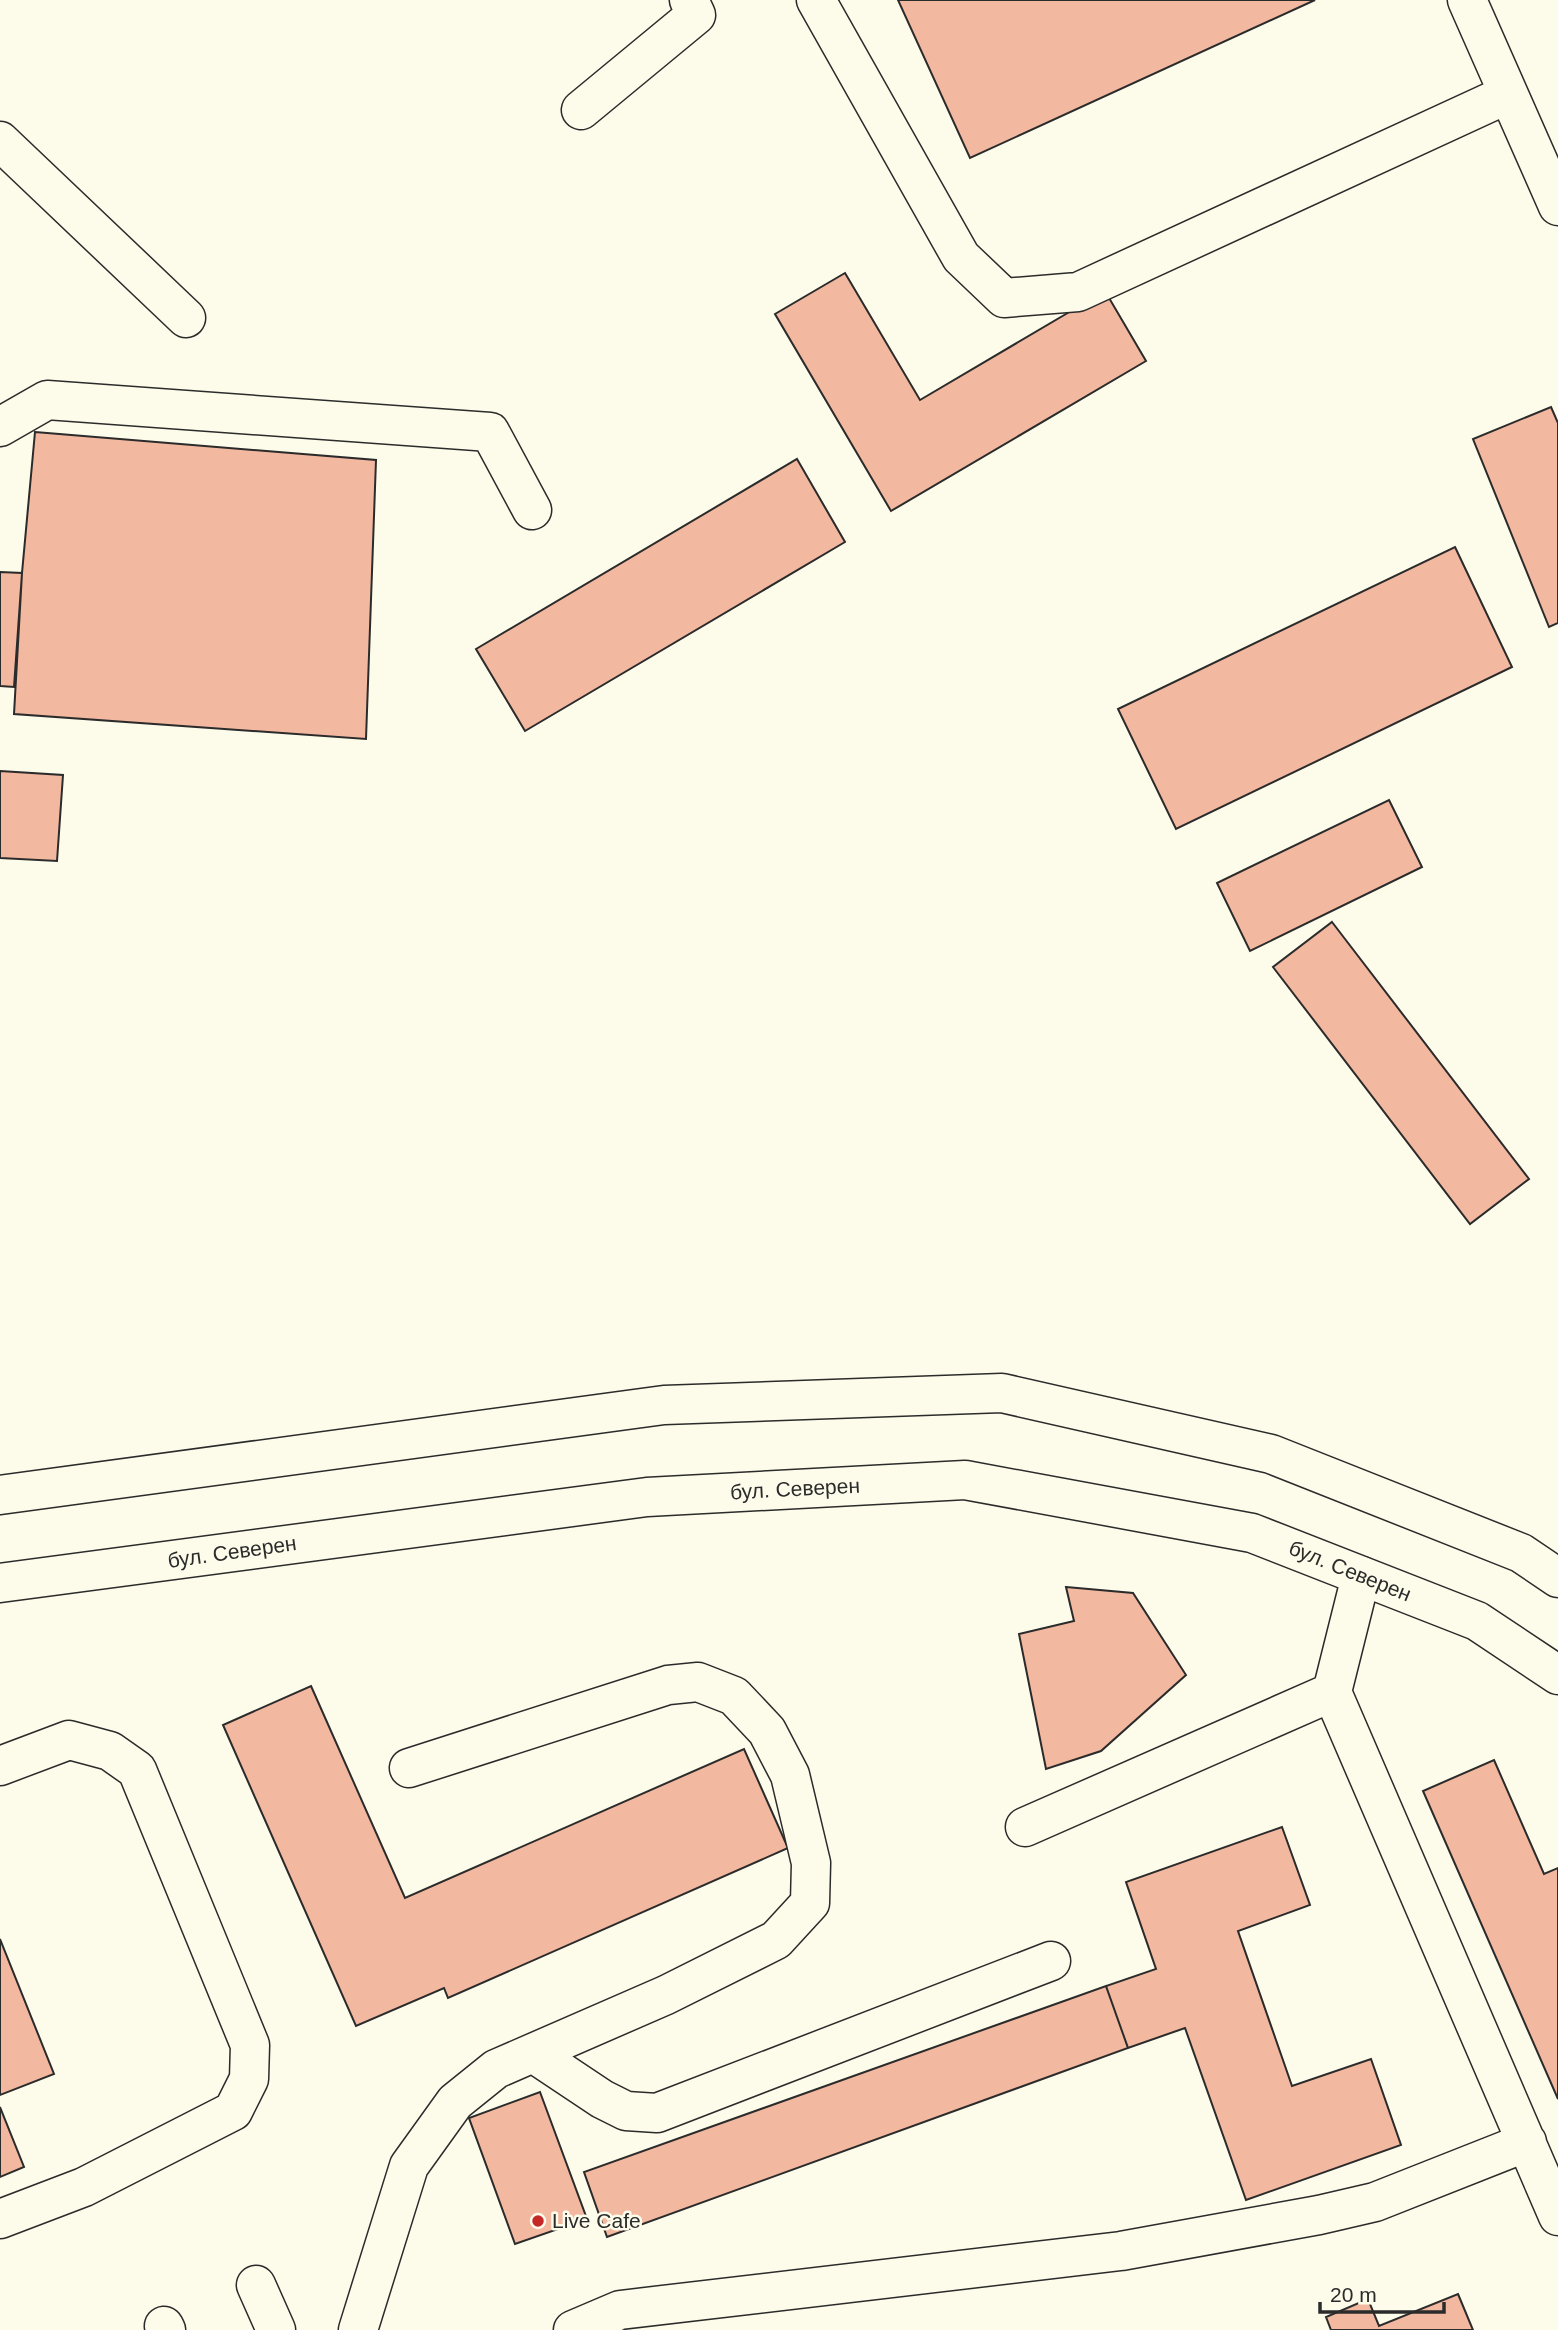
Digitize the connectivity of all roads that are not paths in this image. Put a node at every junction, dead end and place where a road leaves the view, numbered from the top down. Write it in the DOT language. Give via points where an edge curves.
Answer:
graph roads {
  1 [pos="689,0"];
  2 [pos="816,0"];
  3 [pos="1467,0"];
  4 [pos="1508,94"];
  5 [pos="581,110"];
  6 [pos="0,141"];
  7 [pos="1558,206"];
  8 [pos="186,318"];
  9 [pos="0,426"];
  10 [pos="533,510"];
  11 [pos="0,1495"];
  12 [pos="1361,1576"];
  13 [pos="1558,1578"];
  14 [pos="0,1583"];
  15 [pos="1558,1675"];
  16 [pos="1332,1692"];
  17 [pos="0,1766"];
  18 [pos="409,1768"];
  19 [pos="1026,1827"];
  20 [pos="1051,1961"];
  21 [pos="533,2053"];
  22 [pos="1527,2142"];
  23 [pos="1558,2216"];
  24 [pos="0,2219"];
  25 [pos="256,2285"];
  26 [pos="276,2330"];
  27 [pos="358,2330"];
  28 [pos="573,2330"];
  1 -- 5 [label="main road" via="696,15"];
  2 -- 4 [label="main road" via="961,257 1004,298 1077,292"];
  3 -- 4 [label="main road"];
  4 -- 7 [label="main road"];
  6 -- 8 [label="main road"];
  9 -- 10 [label="main road" via="47,400 490,432"];
  11 -- 13 [label="main road" via="664,1405 1002,1393 1271,1454 1521,1553"];
  12 -- 14 [label="main road, бул. Северен" via="1252,1533 965,1480 647,1497"];
  12 -- 15 [label="main road, бул. Северен" via="1478,1621"];
  12 -- 16 [label="main road"];
  16 -- 19 [label="main road"];
  16 -- 22 [label="main road"];
  17 -- 24 [label="main road" via="69,1740 110,1751 137,1770 250,2045 249,2079 233,2110 84,2187"];
  18 -- 21 [label="main road" via="668,1685 698,1682 734,1696 767,1731 790,1775 811,1863 810,1903 776,1940"];
  20 -- 21 [label="main road" via="657,2113 626,2111"];
  21 -- 27 [label="main road" via="496,2069 454,2102 409,2166"];
  22 -- 23 [label="main road"];
  22 -- 28 [label="main road" via="1375,2202 1319,2215 1121,2251 620,2310"];
  25 -- 26 [label="main road"];
}
